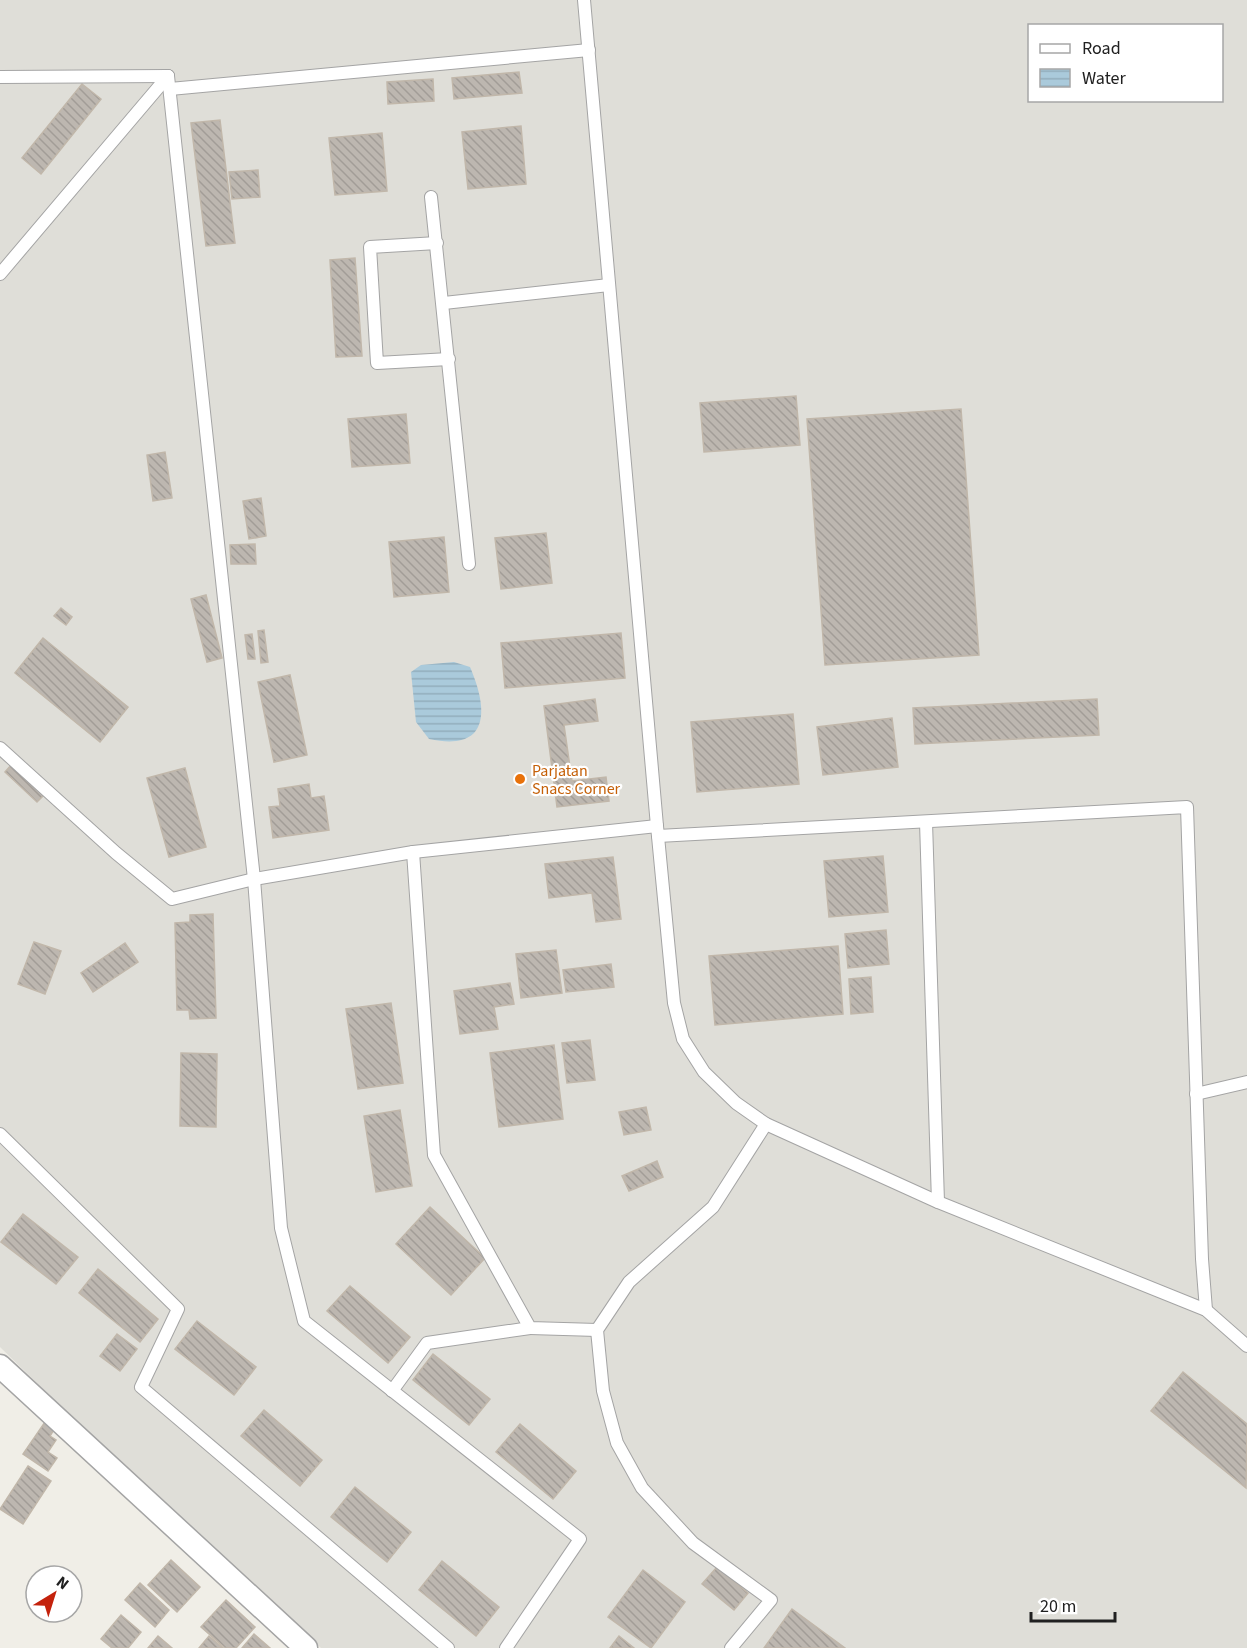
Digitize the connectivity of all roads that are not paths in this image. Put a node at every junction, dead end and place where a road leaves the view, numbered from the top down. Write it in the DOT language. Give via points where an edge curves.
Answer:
graph roads {
  1 [pos="584,0"];
  2 [pos="589,50"];
  3 [pos="0,78"];
  4 [pos="169,82"];
  5 [pos="431,197"];
  6 [pos="436,243"];
  7 [pos="0,274"];
  8 [pos="609,285"];
  9 [pos="444,303"];
  10 [pos="449,359"];
  11 [pos="469,564"];
  12 [pos="0,748"];
  13 [pos="926,822"];
  14 [pos="657,831"];
  15 [pos="412,852"];
  16 [pos="254,879"];
  17 [pos="1247,1082"];
  18 [pos="1196,1094"];
  19 [pos="766,1124"];
  20 [pos="0,1134"];
  21 [pos="938,1202"];
  22 [pos="1206,1310"];
  23 [pos="530,1328"];
  24 [pos="597,1330"];
  25 [pos="1247,1346"];
  26 [pos="0,1366"];
  27 [pos="392,1391"];
  28 [pos="306,1648"];
  29 [pos="448,1648"];
  30 [pos="506,1648"];
  31 [pos="731,1648"];
  1 -- 2 [label="lane"];
  2 -- 4 [label="lane"];
  2 -- 8 [label="lane"];
  3 -- 4 [label="lane"];
  4 -- 7 [label="lane"];
  4 -- 16 [label="lane"];
  5 -- 6 [label="lane"];
  6 -- 9 [label="lane"];
  6 -- 10 [label="lane" via="370,247 377,363"];
  8 -- 9 [label="lane"];
  8 -- 14 [label="lane"];
  9 -- 10 [label="lane"];
  10 -- 11 [label="lane"];
  12 -- 16 [label="lane" via="172,899"];
  13 -- 14 [label="lane"];
  13 -- 18 [label="lane" via="1187,807"];
  13 -- 21 [label="lane"];
  14 -- 15 [label="lane"];
  14 -- 19 [label="lane" via="674,1003 683,1040 712,1080"];
  15 -- 16 [label="lane"];
  15 -- 23 [label="lane" via="434,1155"];
  16 -- 27 [label="lane" via="281,1228 304,1321"];
  17 -- 18 [label="lane"];
  18 -- 22 [label="lane"];
  19 -- 21 [label="lane"];
  19 -- 24 [label="lane" via="713,1207 629,1282"];
  20 -- 29 [label="lane" via="178,1309 141,1387"];
  21 -- 22 [label="lane"];
  22 -- 25 [label="lane"];
  23 -- 24 [label="lane"];
  23 -- 27 [label="lane" via="427,1343"];
  24 -- 31 [label="lane" via="603,1391 617,1443 642,1488 693,1543 771,1600"];
  26 -- 28 [label="street"];
  27 -- 30 [label="lane" via="580,1539"];
}
